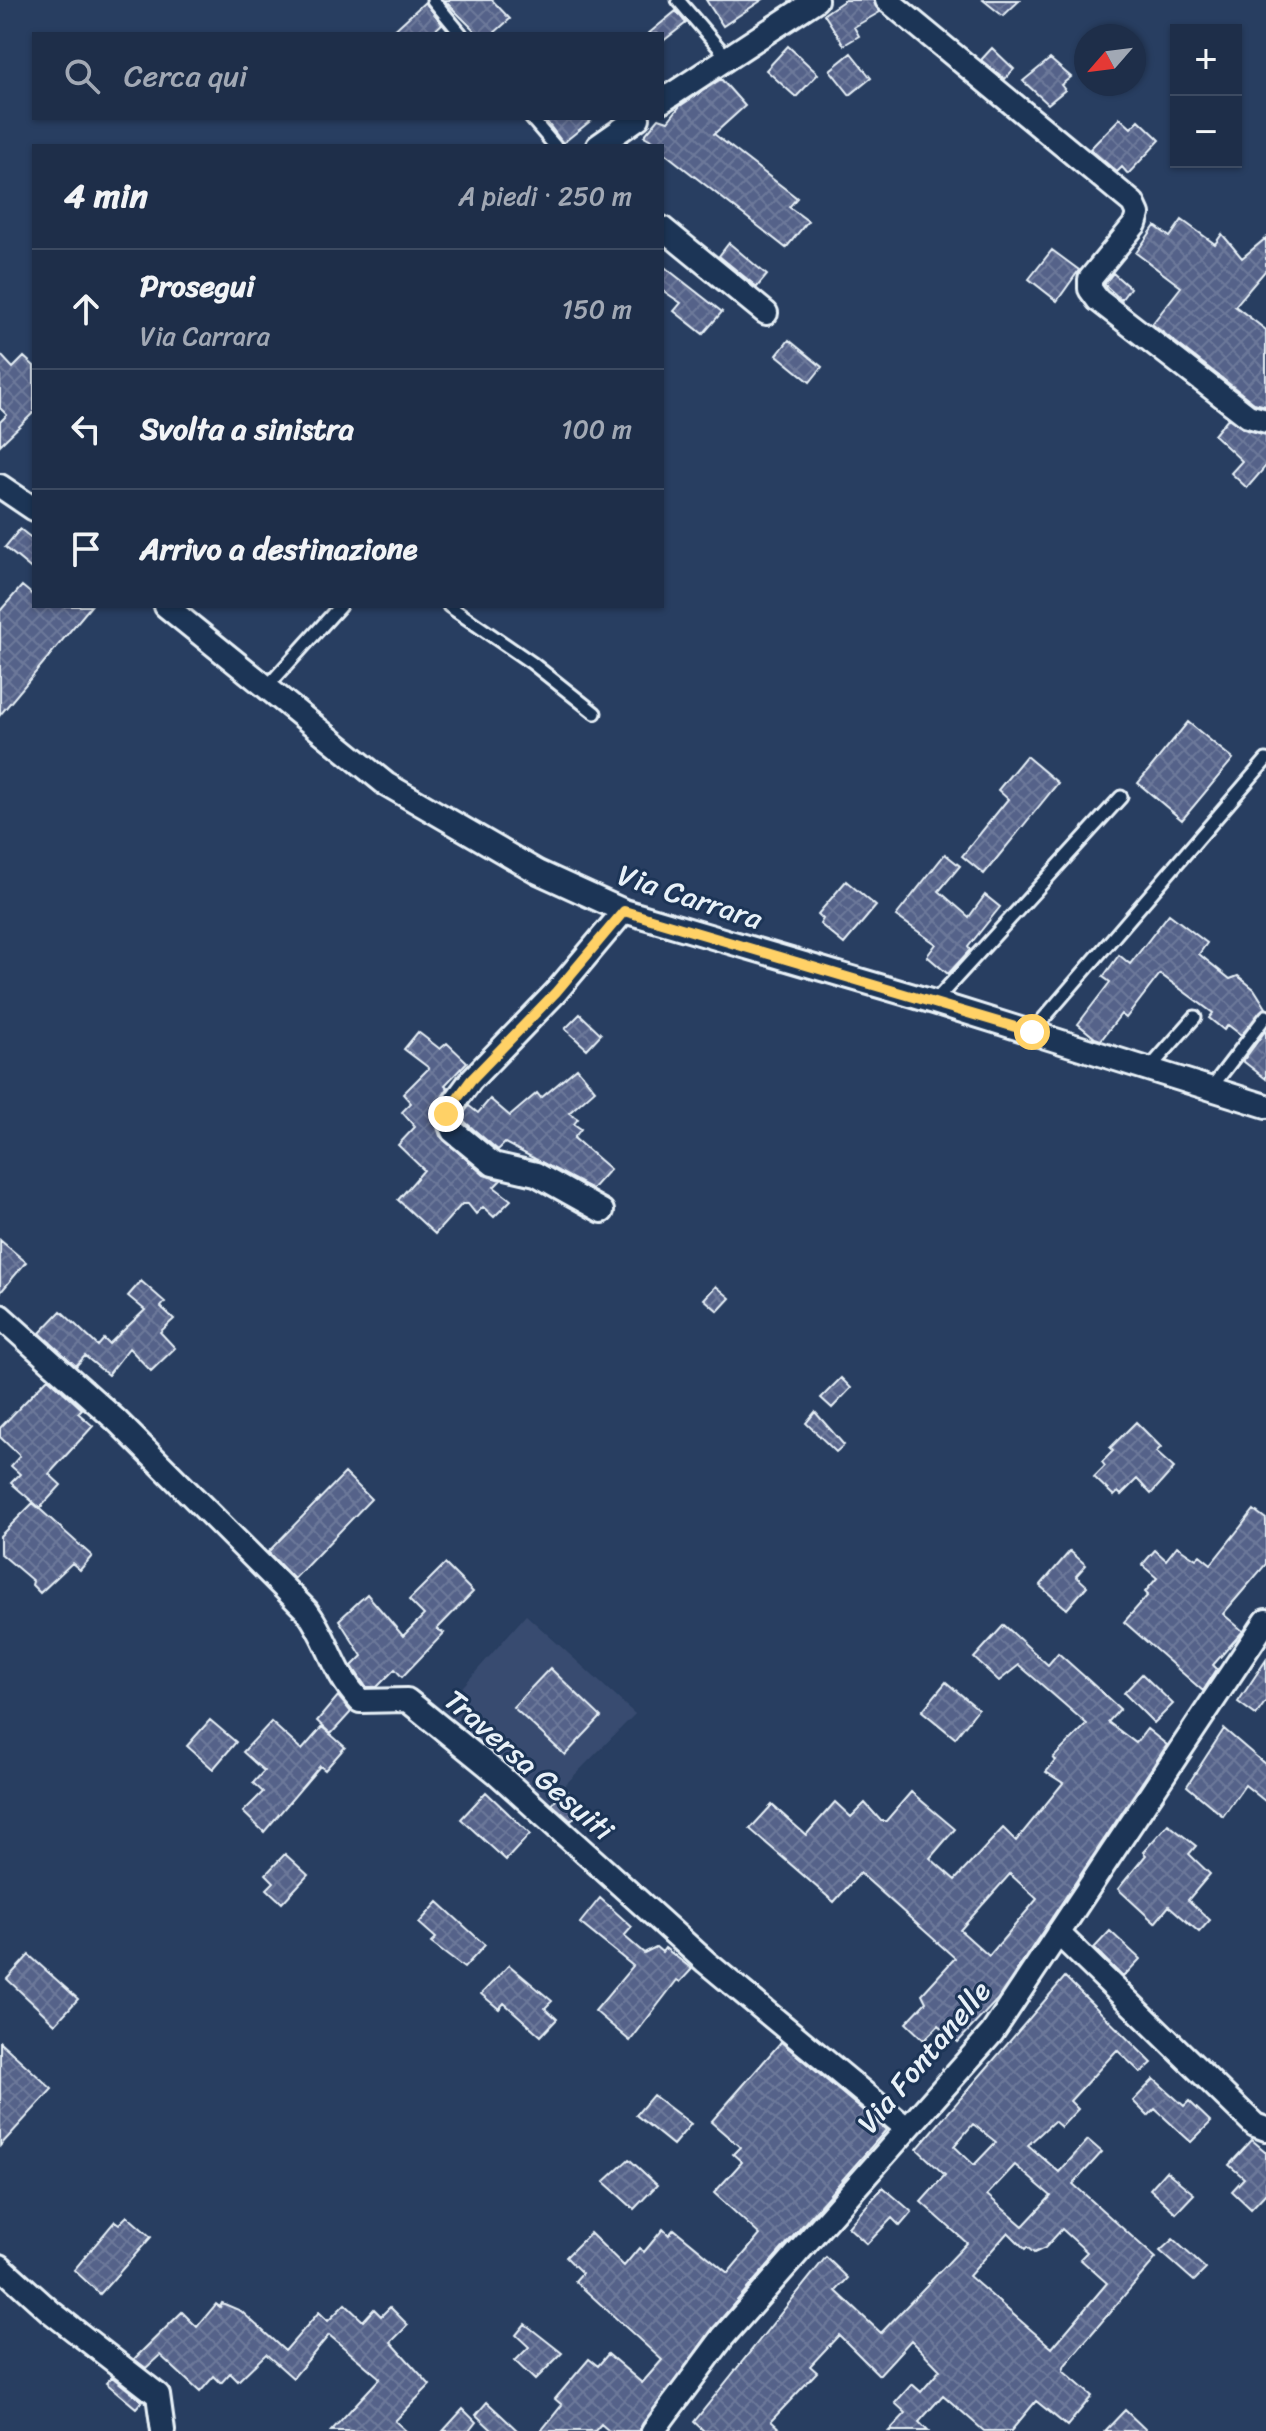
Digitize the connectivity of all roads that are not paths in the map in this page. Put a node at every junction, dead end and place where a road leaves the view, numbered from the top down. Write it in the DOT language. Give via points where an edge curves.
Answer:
graph roads {
  1 [pos="433,0"];
  2 [pos="678,0"];
  3 [pos="816,0"];
  4 [pos="887,0"];
  5 [pos="459,32"];
  6 [pos="726,56"];
  7 [pos="664,100"];
  8 [pos="533,120"];
  9 [pos="635,120"];
  10 [pos="553,144"];
  11 [pos="601,144"];
  12 [pos="664,230"];
  13 [pos="766,313"];
  14 [pos="1266,421"];
  15 [pos="0,486"];
  16 [pos="32,508"];
  17 [pos="168,608"];
  18 [pos="338,608"];
  19 [pos="452,608"];
  20 [pos="266,688"];
  21 [pos="595,713"];
  22 [pos="1266,760"];
  23 [pos="1121,797"];
  24 [pos="624,911"];
  25 [pos="934,1002"];
  26 [pos="1266,1016"];
  27 [pos="1195,1017"];
  28 [pos="1032,1032"];
  29 [pos="1149,1069"];
  30 [pos="1211,1088"];
  31 [pos="1266,1106"];
  32 [pos="602,1211"];
  33 [pos="0,1316"];
  34 [pos="1266,1621"];
  35 [pos="1058,1933"];
  36 [pos="905,2127"];
  37 [pos="1266,2129"];
  38 [pos="0,2266"];
  39 [pos="163,2431"];
  40 [pos="653,2431"];
  1 -- 5 [label="lane"];
  2 -- 6 [label="lane"];
  3 -- 6 [label="street"];
  4 -- 14 [label="street" via="1133,203 1135,224 1090,279 1090,289 1248,416"];
  6 -- 7 [label="street"];
  8 -- 10 [label="lane"];
  9 -- 11 [label="street"];
  12 -- 13 [label="street"];
  15 -- 16 [label="street"];
  17 -- 20 [label="street, Via Carrara"];
  18 -- 20 [label="lane"];
  19 -- 21 [label="lane"];
  20 -- 24 [label="street, Via Carrara" via="422,808 538,872"];
  22 -- 28 [label="lane"];
  23 -- 25 [label="lane"];
  24 -- 25 [label="street, Via Carrara"];
  24 -- 32 [label="street" via="446,1114 453,1131 493,1164 536,1174"];
  25 -- 28 [label="street, Via Carrara"];
  26 -- 30 [label="lane"];
  27 -- 29 [label="lane"];
  28 -- 29 [label="street, Via Carrara"];
  29 -- 30 [label="street, Via Carrara"];
  30 -- 31 [label="street, Via Carrara"];
  33 -- 36 [label="street, Traversa Gesuiti" via="117,1421 307,1611 320,1627 342,1682 360,1701 407,1700 498,1774 706,1962"];
  34 -- 35 [label="street, Via Fontanelle"];
  35 -- 36 [label="street, Via Fontanelle" via="992,2033"];
  35 -- 37 [label="street" via="1255,2125"];
  36 -- 40 [label="street, Via Fontanelle" via="723,2337"];
  38 -- 39 [label="street" via="158,2395"];
}
